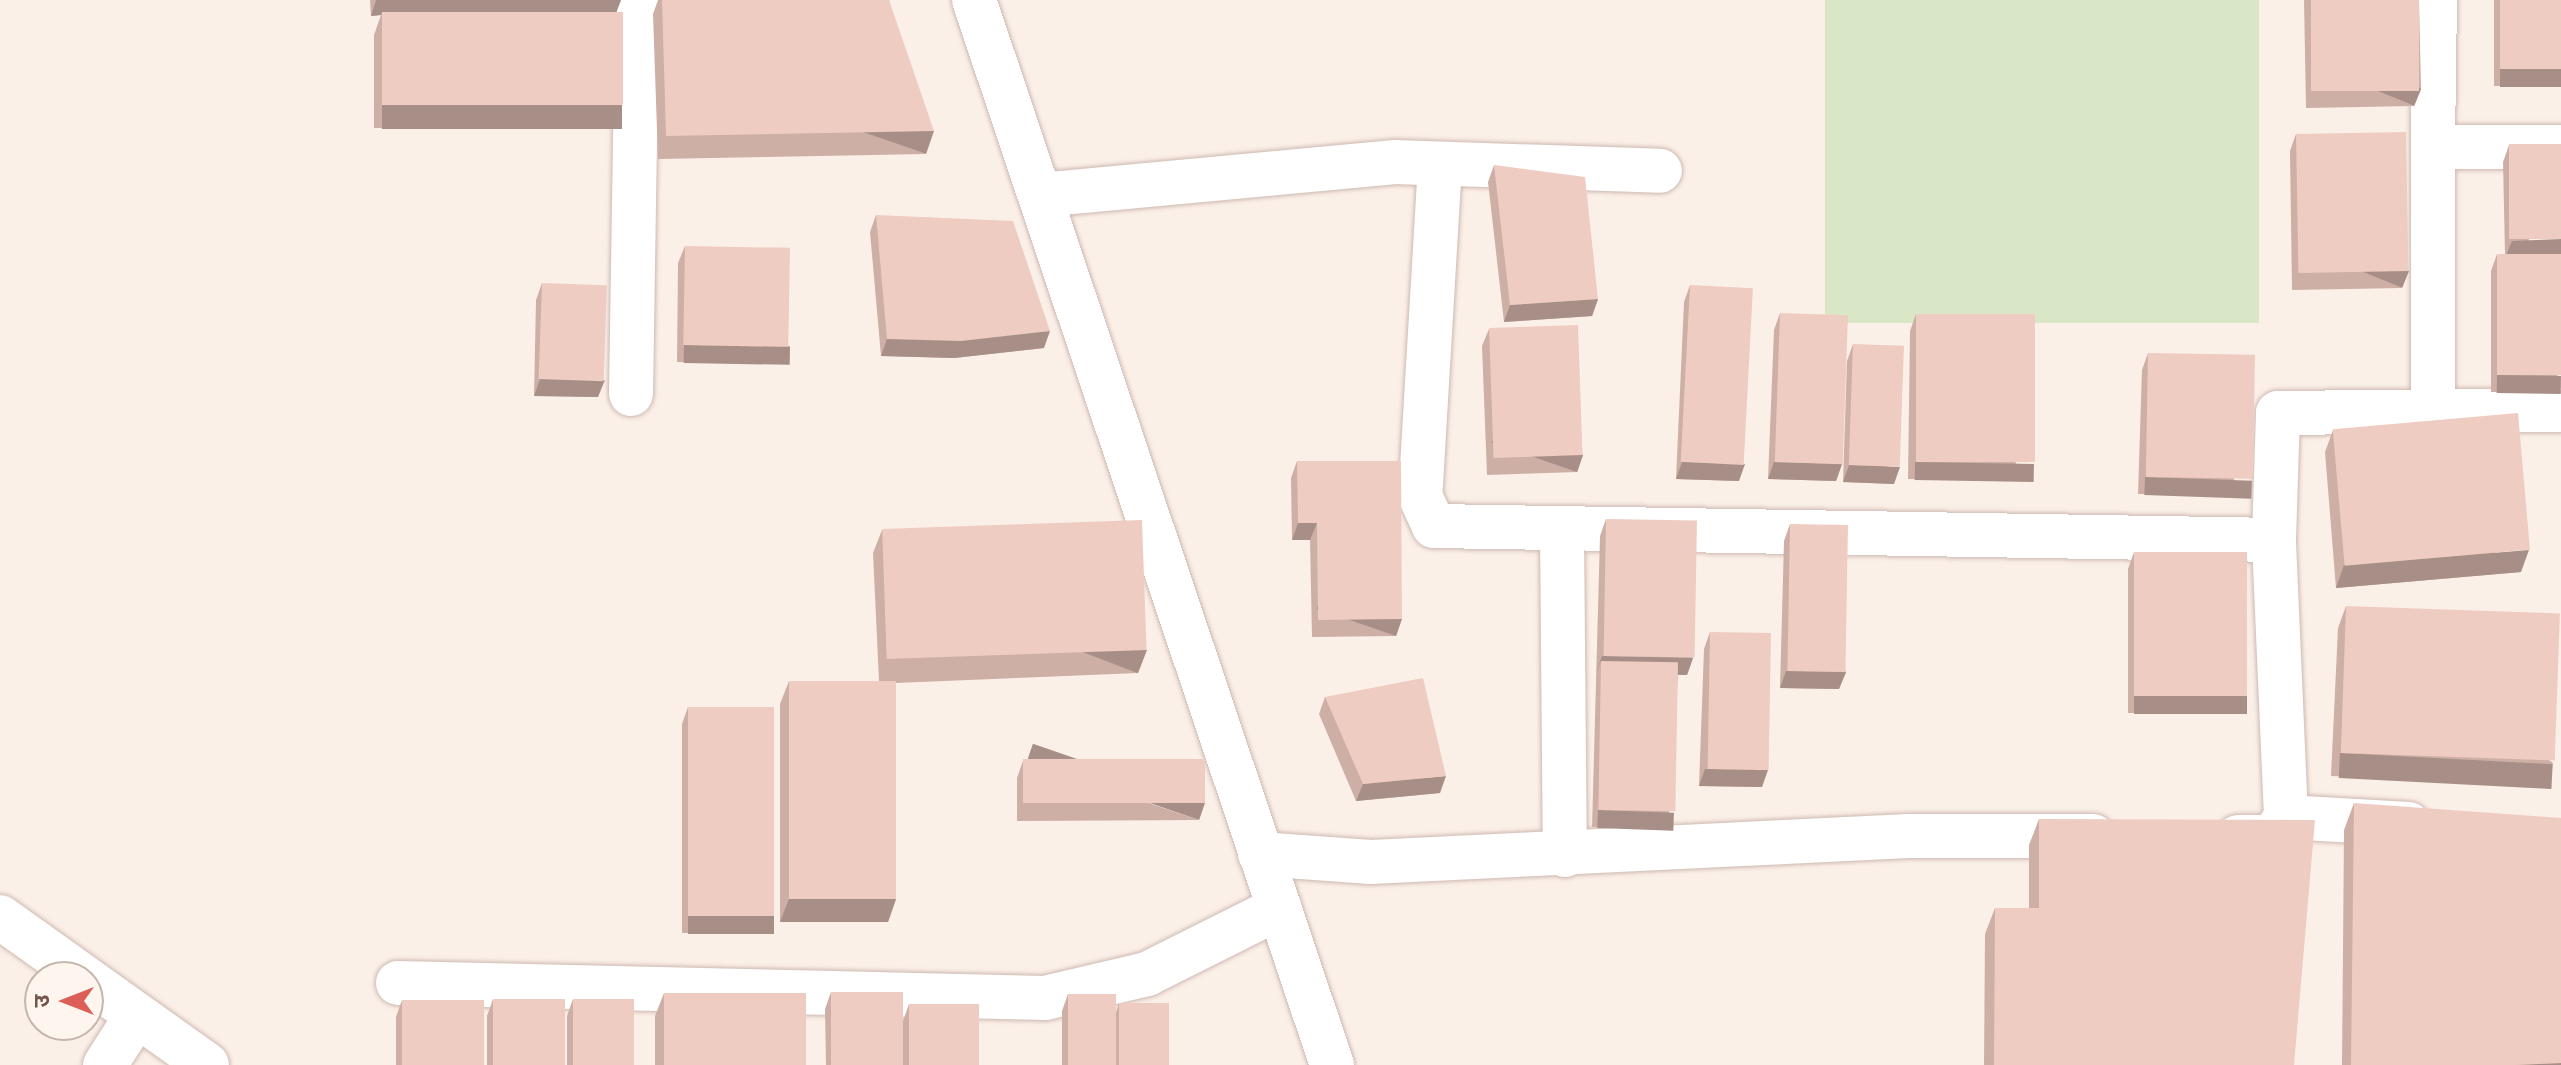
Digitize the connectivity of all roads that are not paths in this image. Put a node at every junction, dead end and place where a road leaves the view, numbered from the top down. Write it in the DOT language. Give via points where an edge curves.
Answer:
graph roads {
  1 [pos="637,0"];
  2 [pos="974,0"];
  3 [pos="2435,0"];
  4 [pos="2433,147"];
  5 [pos="2561,147"];
  6 [pos="1440,164"];
  7 [pos="1660,171"];
  8 [pos="1040,195"];
  9 [pos="631,394"];
  10 [pos="2561,410"];
  11 [pos="2433,411"];
  12 [pos="1562,529"];
  13 [pos="2274,540"];
  14 [pos="2286,817"];
  15 [pos="2454,826"];
  16 [pos="2130,836"];
  17 [pos="2193,836"];
  18 [pos="1260,854"];
  19 [pos="1565,855"];
  20 [pos="1279,908"];
  21 [pos="0,917"];
  22 [pos="62,961"];
  23 [pos="398,983"];
  24 [pos="104,991"];
  25 [pos="137,1015"];
  26 [pos="105,1065"];
  27 [pos="207,1065"];
  28 [pos="1332,1065"];
  1 -- 9 [label="street"];
  2 -- 8 [label="street"];
  3 -- 4 [label="street"];
  4 -- 5 [label="street"];
  4 -- 11 [label="street"];
  6 -- 7 [label="street"];
  6 -- 8 [label="street" via="1325,166"];
  6 -- 12 [label="street" via="1420,496 1434,526"];
  8 -- 18 [label="street"];
  10 -- 11 [label="street"];
  11 -- 13 [label="street" via="2278,413"];
  12 -- 13 [label="street"];
  12 -- 19 [label="street"];
  13 -- 14 [label="street"];
  14 -- 15 [label="street"];
  14 -- 17 [label="street" via="2272,837"];
  16 -- 19 [label="street" via="1908,836"];
  18 -- 19 [label="street" via="1371,862"];
  18 -- 20 [label="street"];
  20 -- 23 [label="street" via="1147,974 1045,998"];
  20 -- 28 [label="street"];
  21 -- 22 [label="street"];
  24 -- 25 [label="street"];
  25 -- 26 [label="street"];
  25 -- 27 [label="street"];
}
